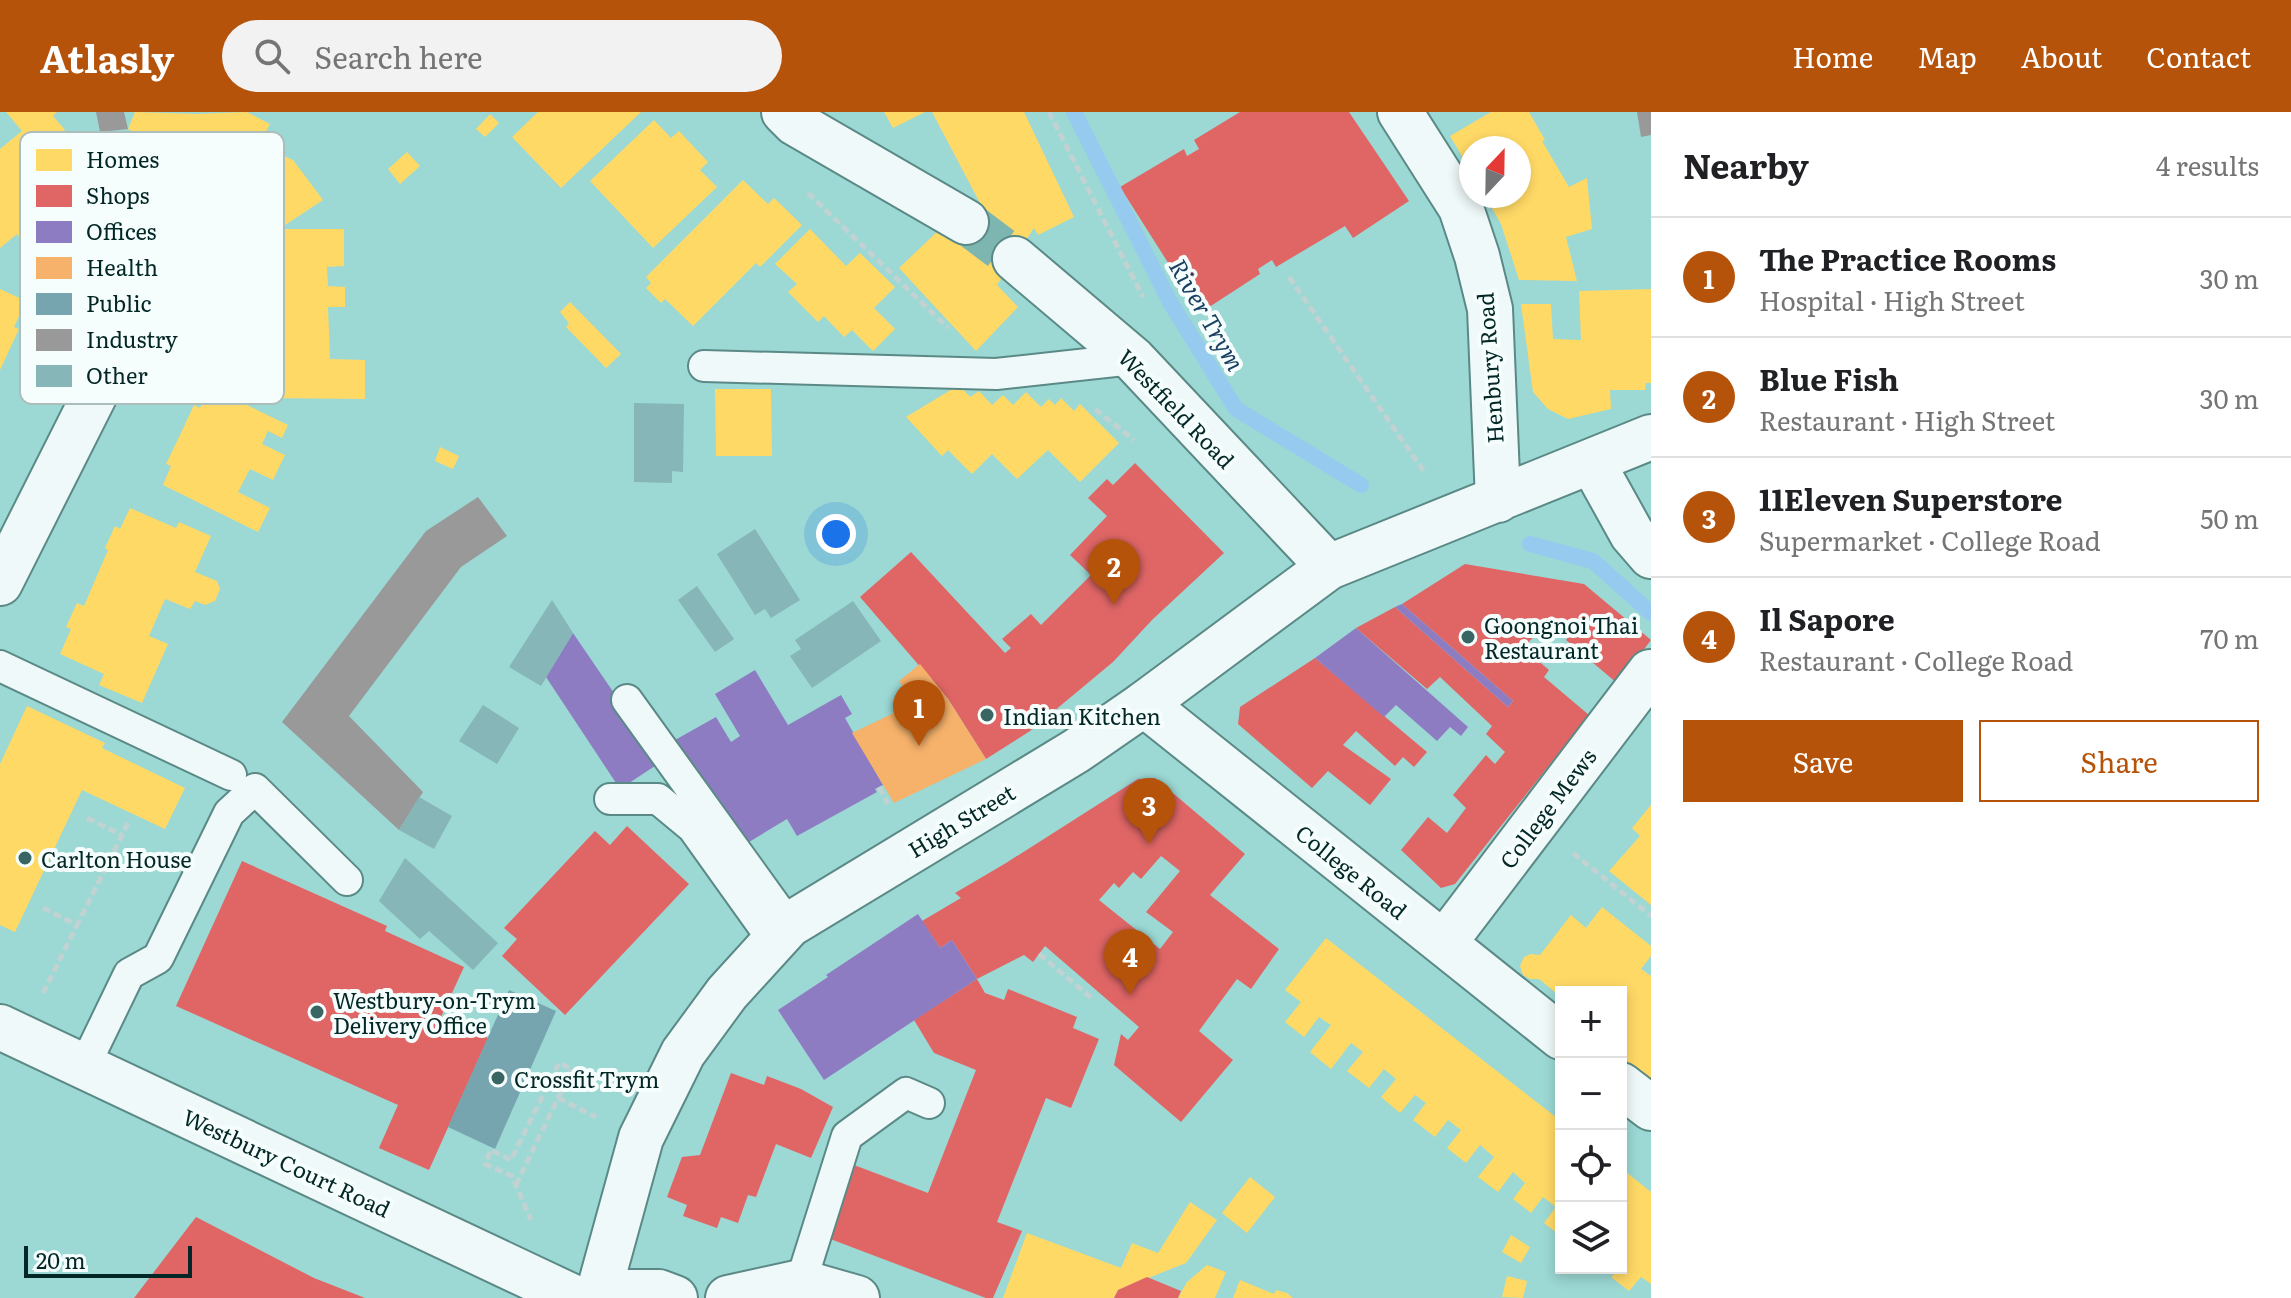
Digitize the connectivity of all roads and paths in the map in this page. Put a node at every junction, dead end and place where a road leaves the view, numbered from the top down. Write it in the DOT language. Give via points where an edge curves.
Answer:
graph roads {
  1 [pos="1049,112"];
  2 [pos="1400,112"];
  3 [pos="790,117"];
  4 [pos="966,222"];
  5 [pos="1015,259"];
  6 [pos="1289,277"];
  7 [pos="1147,304"];
  8 [pos="1133,359"];
  9 [pos="704,366"];
  10 [pos="996,374"];
  11 [pos="90,404"];
  12 [pos="1095,408"];
  13 [pos="1651,437"];
  14 [pos="1143,447"];
  15 [pos="1592,462"];
  16 [pos="1498,500"];
  17 [pos="1454,516"];
  18 [pos="1651,556"];
  19 [pos="1329,567"];
  20 [pos="0,583"];
  21 [pos="0,666"];
  22 [pos="1650,672"];
  23 [pos="627,700"];
  24 [pos="1144,704"];
  25 [pos="231,775"];
  26 [pos="610,799"];
  27 [pos="87,818"];
  28 [pos="130,819"];
  29 [pos="1535,822"];
  30 [pos="122,835"];
  31 [pos="347,880"];
  32 [pos="43,908"];
  33 [pos="1651,916"];
  34 [pos="77,925"];
  35 [pos="781,933"];
  36 [pos="1444,943"];
  37 [pos="65,949"];
  38 [pos="1039,954"];
  39 [pos="1094,1000"];
  40 [pos="0,1027"];
  41 [pos="1555,1032"];
  42 [pos="84,1067"];
  43 [pos="1627,1090"];
  44 [pos="558,1098"];
  45 [pos="929,1103"];
  46 [pos="1651,1108"];
  47 [pos="592,1115"];
  48 [pos="512,1176"];
  49 [pos="516,1185"];
  50 [pos="801,1282"];
  51 [pos="590,1296"];
  52 [pos="675,1298"];
  53 [pos="728,1298"];
  54 [pos="857,1298"];
  1 -- 7 [label="path"];
  2 -- 16 [label="street, Henbury Road" via="1461,208 1477,256 1490,309"];
  3 -- 4 [label="street"];
  3 -- 10 [label="path" via="803,188"];
  5 -- 8 [label="street, Westfield Road"];
  6 -- 17 [label="path"];
  8 -- 10 [label="lane"];
  8 -- 19 [label="street, Westfield Road"];
  9 -- 10 [label="lane"];
  11 -- 20 [label="street"];
  12 -- 14 [label="path"];
  13 -- 15 [label="street, High Street"];
  15 -- 16 [label="street, High Street"];
  15 -- 18 [label="street" via="1632,534"];
  16 -- 17 [label="street, High Street"];
  17 -- 19 [label="street, High Street"];
  19 -- 24 [label="street, High Street"];
  21 -- 25 [label="lane"];
  22 -- 29 [label="street, College Mews"];
  23 -- 35 [label="lane"];
  24 -- 35 [label="street, High Street"];
  24 -- 36 [label="street, College Road"];
  26 -- 35 [label="lane" via="658,799 693,828"];
  27 -- 30 [label="path"];
  28 -- 30 [label="path"];
  29 -- 33 [label="path"];
  29 -- 36 [label="street, College Mews"];
  30 -- 34 [label="path"];
  31 -- 42 [label="lane" via="255,789 229,813 158,958 129,974"];
  32 -- 34 [label="path"];
  34 -- 37 [label="path"];
  35 -- 51 [label="street, High Street" via="683,1053 641,1138"];
  36 -- 41 [label="street, College Road"];
  38 -- 39 [label="path"];
  40 -- 42 [label="street, Westbury Court Road"];
  42 -- 51 [label="street, Westbury Court Road"];
  43 -- 46 [label="street"];
  44 -- 47 [label="path"];
  44 -- 48 [label="path" via="572,1069 559,1063 511,1160 491,1150 485,1164"];
  44 -- 49 [label="path"];
  45 -- 50 [label="lane" via="906,1093 847,1136"];
  50 -- 53 [label="street"];
  50 -- 54 [label="street"];
  51 -- 52 [label="street" via="659,1292"];
}
